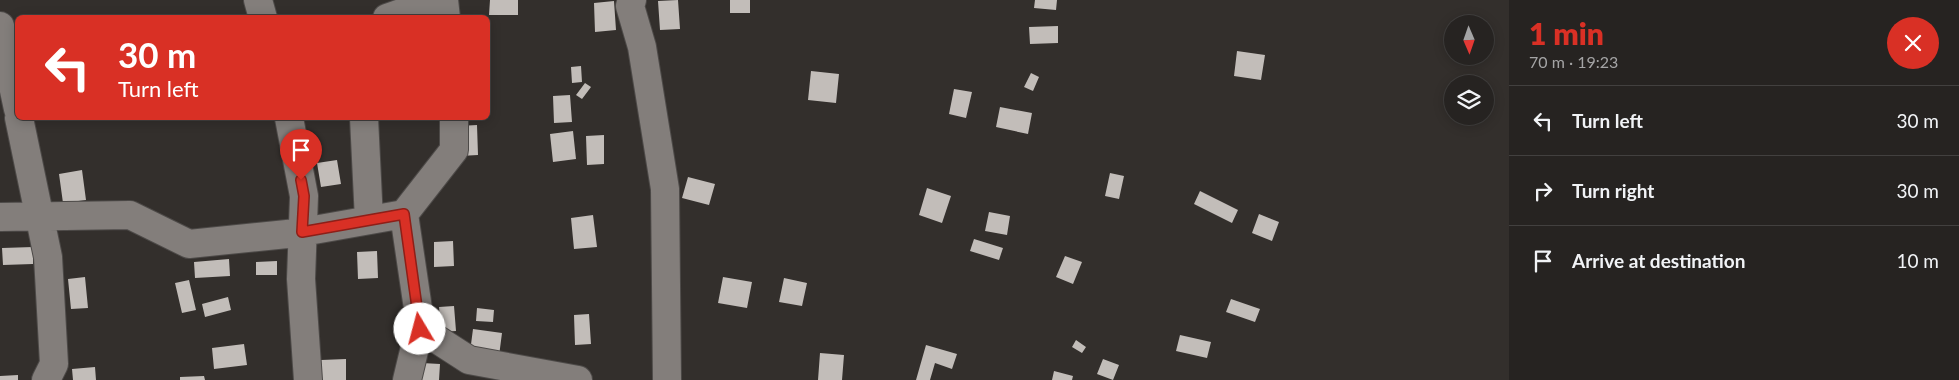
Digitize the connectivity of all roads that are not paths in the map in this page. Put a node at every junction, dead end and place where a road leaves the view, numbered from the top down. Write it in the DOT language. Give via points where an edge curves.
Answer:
graph roads {
  1 [pos="258,0"];
  2 [pos="431,0"];
  3 [pos="444,0"];
  4 [pos="632,0"];
  5 [pos="262,15"];
  6 [pos="395,15"];
  7 [pos="446,15"];
  8 [pos="0,26"];
  9 [pos="15,95"];
  10 [pos="19,120"];
  11 [pos="289,120"];
  12 [pos="364,120"];
  13 [pos="454,120"];
  14 [pos="404,214"];
  15 [pos="0,217"];
  16 [pos="40,217"];
  17 [pos="370,220"];
  18 [pos="302,232"];
  19 [pos="420,326"];
  20 [pos="46,380"];
  21 [pos="308,380"];
  22 [pos="407,380"];
  23 [pos="578,380"];
  24 [pos="667,380"];
  1 -- 5 [label="street"];
  2 -- 6 [label="street"];
  3 -- 7 [label="street"];
  4 -- 24 [label="street" via="630,6 642,47 665,189"];
  8 -- 9 [label="street"];
  10 -- 16 [label="street"];
  11 -- 18 [label="street" via="304,196"];
  12 -- 17 [label="street"];
  13 -- 14 [label="street" via="454,150"];
  14 -- 17 [label="street"];
  14 -- 19 [label="street"];
  15 -- 16 [label="street"];
  16 -- 18 [label="street" via="130,215 189,244"];
  16 -- 20 [label="street" via="48,257 54,364"];
  17 -- 18 [label="street"];
  18 -- 21 [label="street" via="301,279"];
  19 -- 22 [label="street"];
  19 -- 23 [label="street" via="469,360"];
}
